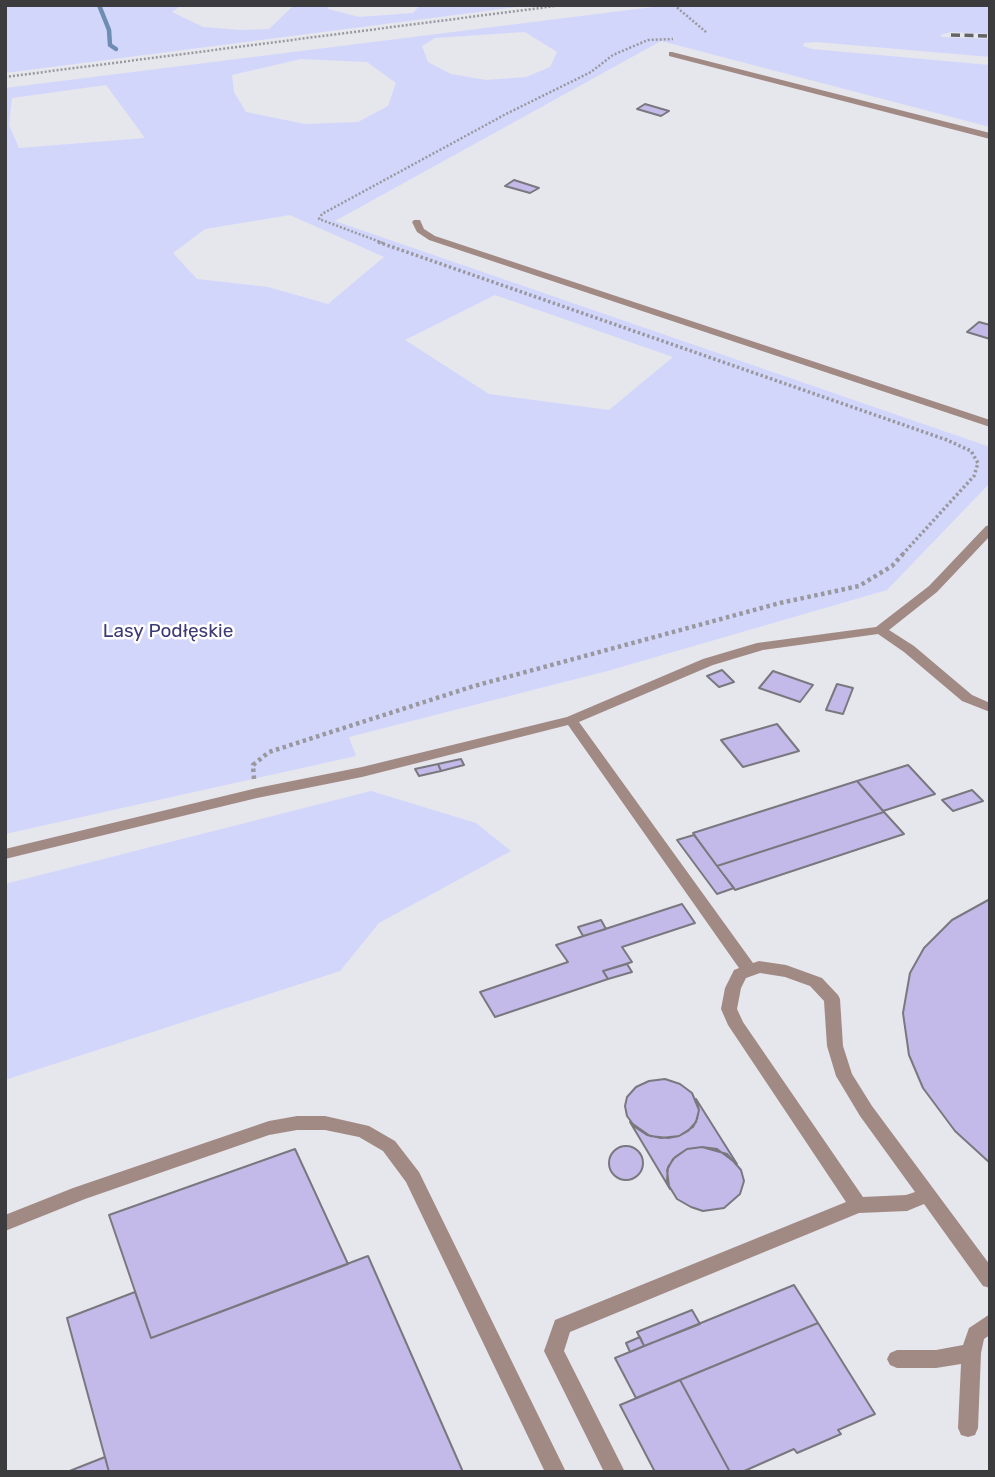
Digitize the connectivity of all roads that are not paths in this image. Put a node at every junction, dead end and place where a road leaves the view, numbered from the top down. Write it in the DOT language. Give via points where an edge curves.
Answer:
graph roads {
  1 [pos="672,54"];
  2 [pos="990,136"];
  3 [pos="417,222"];
  4 [pos="990,424"];
  5 [pos="990,529"];
  6 [pos="880,630"];
  7 [pos="990,708"];
  8 [pos="571,720"];
  9 [pos="5,854"];
  10 [pos="749,969"];
  11 [pos="927,1195"];
  12 [pos="858,1205"];
  13 [pos="5,1223"];
  14 [pos="990,1280"];
  15 [pos="990,1323"];
  16 [pos="971,1353"];
  17 [pos="897,1359"];
  18 [pos="968,1428"];
  19 [pos="556,1472"];
  20 [pos="615,1472"];
  1 -- 2 [label="lane"];
  3 -- 4 [label="lane" via="432,238"];
  5 -- 6 [label="lane" via="933,589"];
  6 -- 7 [label="lane" via="967,698"];
  6 -- 8 [label="lane" via="762,646 708,662"];
  8 -- 9 [label="lane"];
  8 -- 10 [label="lane"];
  10 -- 11 [label="lane" via="786,971 816,982 832,999 835,1046 844,1076"];
  10 -- 12 [label="lane" via="740,974 733,988 729,1009 736,1026"];
  11 -- 12 [label="lane" via="897,1204"];
  11 -- 14 [label="lane"];
  12 -- 20 [label="lane" via="562,1326 554,1351"];
  13 -- 19 [label="lane" via="269,1128 325,1123 363,1131 389,1146 413,1177"];
  15 -- 16 [label="lane" via="976,1334"];
  16 -- 17 [label="lane"];
  16 -- 18 [label="lane"];
}
